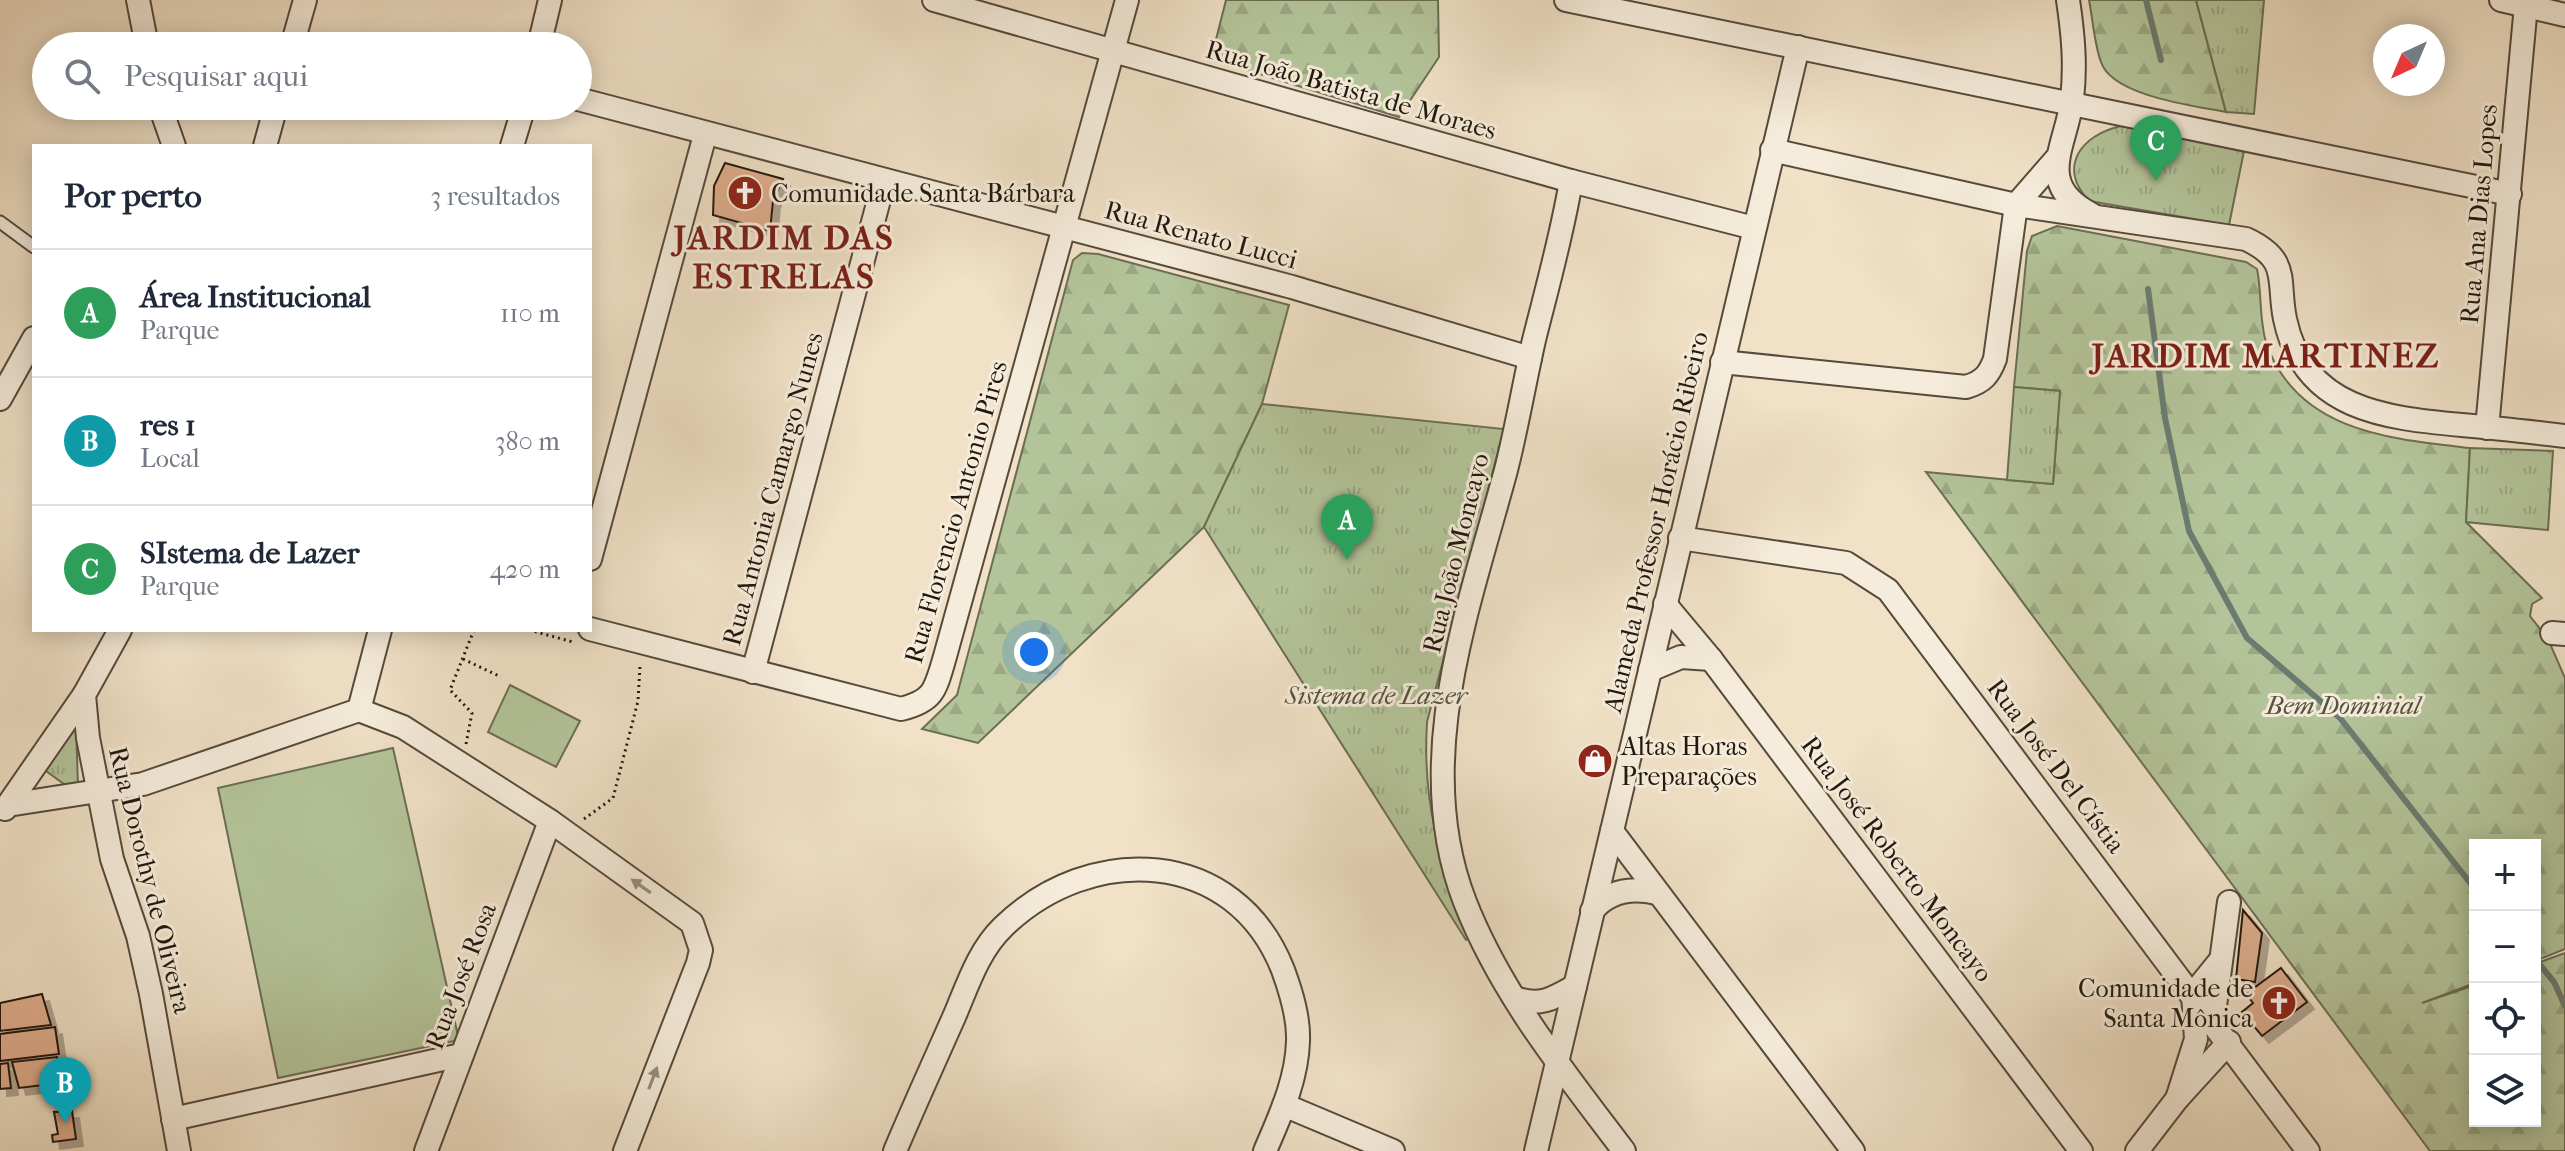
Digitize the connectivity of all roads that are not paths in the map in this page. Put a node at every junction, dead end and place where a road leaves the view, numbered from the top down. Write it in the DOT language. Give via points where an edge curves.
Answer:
graph roads {
  1 [pos="138,0"];
  2 [pos="305,0"];
  3 [pos="550,0"];
  4 [pos="934,0"];
  5 [pos="1127,0"];
  6 [pos="1566,0"];
  7 [pos="2068,0"];
  8 [pos="2501,0"];
  9 [pos="2526,5"];
  10 [pos="2565,15"];
  11 [pos="144,32"];
  12 [pos="296,32"];
  13 [pos="542,32"];
  14 [pos="1798,47"];
  15 [pos="1114,53"];
  16 [pos="2072,102"];
  17 [pos="592,103"];
  18 [pos="165,120"];
  19 [pos="272,120"];
  20 [pos="520,120"];
  21 [pos="705,135"];
  22 [pos="173,144"];
  23 [pos="266,144"];
  24 [pos="513,144"];
  25 [pos="1772,150"];
  26 [pos="2056,159"];
  27 [pos="884,181"];
  28 [pos="1571,181"];
  29 [pos="2510,194"];
  30 [pos="2016,205"];
  31 [pos="2097,217"];
  32 [pos="0,222"];
  33 [pos="1754,228"];
  34 [pos="1064,229"];
  35 [pos="32,246"];
  36 [pos="32,342"];
  37 [pos="1530,358"];
  38 [pos="1722,362"];
  39 [pos="0,399"];
  40 [pos="2487,428"];
  41 [pos="2565,436"];
  42 [pos="1680,538"];
  43 [pos="592,552"];
  44 [pos="1665,604"];
  45 [pos="119,632"];
  46 [pos="379,632"];
  47 [pos="582,636"];
  48 [pos="1711,659"];
  49 [pos="1650,670"];
  50 [pos="753,672"];
  51 [pos="84,695"];
  52 [pos="359,710"];
  53 [pos="96,790"];
  54 [pos="4,810"];
  55 [pos="550,821"];
  56 [pos="1612,831"];
  57 [pos="1657,893"];
  58 [pos="2229,902"];
  59 [pos="1592,911"];
  60 [pos="2219,962"];
  61 [pos="2173,968"];
  62 [pos="1575,986"];
  63 [pos="2193,994"];
  64 [pos="1515,998"];
  65 [pos="2213,1021"];
  66 [pos="2229,1042"];
  67 [pos="461,1055"];
  68 [pos="1557,1061"];
  69 [pos="2177,1099"];
  70 [pos="1284,1105"];
  71 [pos="173,1119"];
  72 [pos="179,1151"];
  73 [pos="426,1151"];
  74 [pos="625,1151"];
  75 [pos="895,1151"];
  76 [pos="1265,1151"];
  77 [pos="1393,1151"];
  78 [pos="1536,1151"];
  79 [pos="1624,1151"];
  80 [pos="1853,1151"];
  81 [pos="2081,1151"];
  82 [pos="2137,1151"];
  83 [pos="2308,1151"];
  1 -- 11 [label="street"];
  2 -- 12 [label="street"];
  3 -- 13 [label="street"];
  4 -- 15 [label="street, Rua João Batista de Moraes"];
  5 -- 15 [label="street, Rua Florencio Antonio Pires"];
  6 -- 14 [label="street"];
  7 -- 16 [label="street" via="2075,51"];
  8 -- 9 [label="street"];
  9 -- 10 [label="street"];
  9 -- 29 [label="street, Rua Ana Dias Lopes"];
  14 -- 16 [label="street"];
  14 -- 25 [label="street, Alameda Professor Horácio Ribeiro"];
  15 -- 28 [label="street, Rua João Batista de Moraes"];
  15 -- 34 [label="street, Rua Florencio Antonio Pires"];
  16 -- 26 [label="street"];
  16 -- 29 [label="street"];
  17 -- 21 [label="street, Rua Renato Lucci"];
  18 -- 22 [label="street"];
  19 -- 23 [label="street"];
  20 -- 24 [label="street"];
  21 -- 27 [label="street, Rua Renato Lucci"];
  21 -- 43 [label="street"];
  25 -- 30 [label="street"];
  25 -- 33 [label="street, Alameda Professor Horácio Ribeiro"];
  26 -- 30 [label="street"];
  26 -- 31 [label="street" via="2073,202"];
  27 -- 34 [label="street, Rua Renato Lucci"];
  27 -- 50 [label="street, Rua Antonia Camargo Nunes"];
  28 -- 33 [label="street, Rua João Batista de Moraes"];
  28 -- 37 [label="street, Rua João Moncayo"];
  29 -- 40 [label="street, Rua Ana Dias Lopes"];
  30 -- 31 [label="street"];
  30 -- 38 [label="street" via="1995,359 1979,383 1966,387"];
  31 -- 40 [label="street" via="2236,237 2264,247 2278,264 2292,344 2326,390 2387,418"];
  32 -- 35 [label="lane"];
  33 -- 38 [label="street, Alameda Professor Horácio Ribeiro"];
  34 -- 37 [label="street, Rua Renato Lucci" via="1292,287"];
  34 -- 50 [label="street, Rua Florencio Antonio Pires" via="936,687 924,703 901,709"];
  36 -- 39 [label="street"];
  37 -- 64 [label="street, Rua João Moncayo" via="1448,703 1442,805 1465,902"];
  38 -- 42 [label="street, Alameda Professor Horácio Ribeiro"];
  40 -- 41 [label="street"];
  42 -- 44 [label="street, Alameda Professor Horácio Ribeiro"];
  42 -- 61 [label="street, Rua José Del Cístia" via="1846,563 1888,590"];
  44 -- 48 [label="street, Rua José Roberto Moncayo"];
  44 -- 49 [label="street, Alameda Professor Horácio Ribeiro"];
  45 -- 51 [label="street"];
  46 -- 52 [label="street"];
  47 -- 50 [label="street, Rua Florencio Antonio Pires"];
  48 -- 49 [label="street" via="1681,657"];
  48 -- 81 [label="street, Rua José Roberto Moncayo"];
  49 -- 56 [label="street, Alameda Professor Horácio Ribeiro"];
  51 -- 53 [label="street, Rua Dorothy de Oliveira"];
  51 -- 54 [label="street"];
  52 -- 53 [label="street" via="143,784"];
  52 -- 55 [label="street" via="403,727"];
  53 -- 54 [label="street"];
  53 -- 71 [label="street, Rua Dorothy de Oliveira" via="138,936"];
  55 -- 67 [label="street, Rua José Rosa"];
  74 -- 55 [label="street, one-way" via="698,963 699,936 681,914"];
  56 -- 57 [label="street"];
  56 -- 59 [label="street, Alameda Professor Horácio Ribeiro"];
  57 -- 59 [label="street" via="1643,889 1612,894"];
  57 -- 80 [label="street"];
  58 -- 60 [label="street"];
  59 -- 62 [label="street, Alameda Professor Horácio Ribeiro"];
  60 -- 61 [label="street" via="2195,971"];
  60 -- 63 [label="street"];
  60 -- 65 [label="street"];
  61 -- 63 [label="street, Rua José Del Cístia"];
  62 -- 64 [label="street" via="1542,1003"];
  62 -- 68 [label="street, Alameda Professor Horácio Ribeiro"];
  63 -- 65 [label="street, Rua José Del Cístia"];
  63 -- 69 [label="street" via="2196,1039"];
  64 -- 68 [label="street, Rua João Moncayo"];
  65 -- 66 [label="street, Rua José Del Cístia"];
  66 -- 69 [label="street"];
  66 -- 83 [label="street, Rua José Del Cístia"];
  67 -- 71 [label="street"];
  67 -- 73 [label="street, Rua José Rosa"];
  68 -- 78 [label="street, Alameda Professor Horácio Ribeiro"];
  68 -- 79 [label="street, Rua João Moncayo"];
  69 -- 82 [label="street"];
  70 -- 75 [label="street" via="1298,1040 1293,996 1272,943 1233,901 1196,879 1164,870 1121,868 1066,882 1029,905 987,946"];
  70 -- 76 [label="street"];
  70 -- 77 [label="street"];
  71 -- 72 [label="street, Rua Dorothy de Oliveira"];
}
